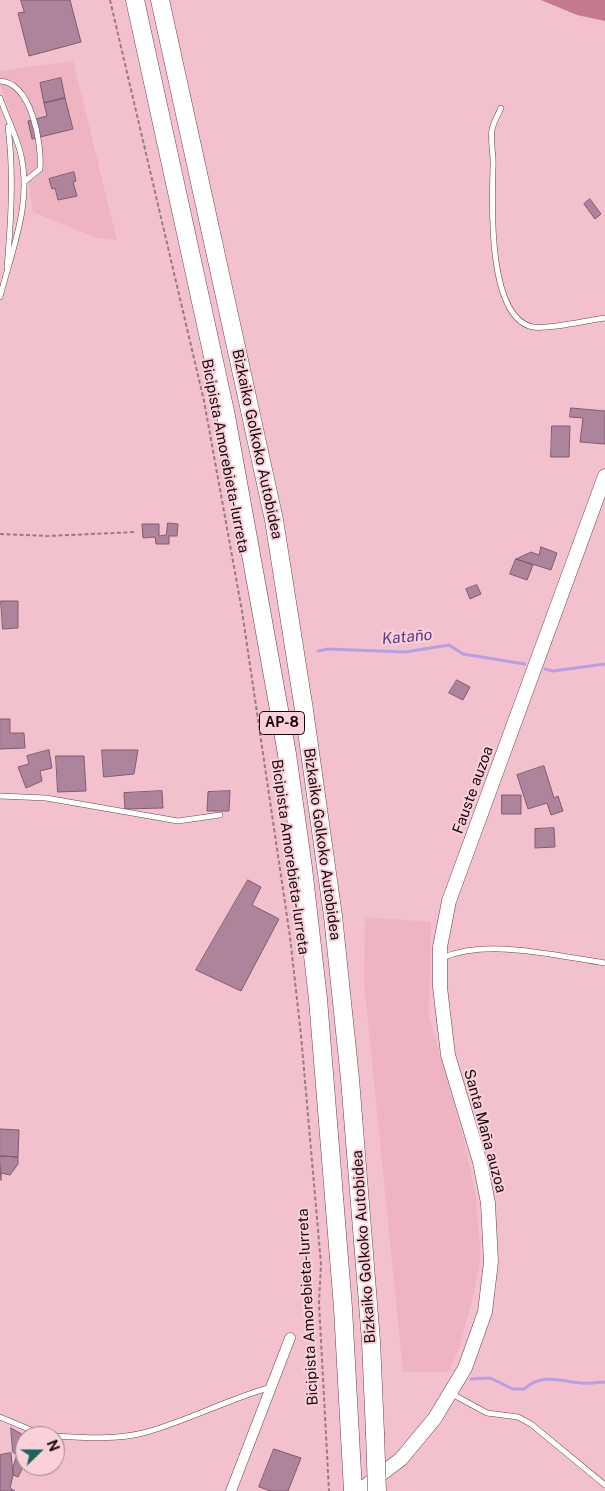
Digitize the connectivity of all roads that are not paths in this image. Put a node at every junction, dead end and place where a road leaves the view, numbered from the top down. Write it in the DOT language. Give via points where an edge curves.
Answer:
graph roads {
  1 [pos="135,0"];
  2 [pos="160,0"];
  3 [pos="0,81"];
  4 [pos="0,98"];
  5 [pos="500,108"];
  6 [pos="7,117"];
  7 [pos="24,182"];
  8 [pos="6,278"];
  9 [pos="0,297"];
  10 [pos="605,318"];
  11 [pos="605,476"];
  12 [pos="0,796"];
  13 [pos="220,815"];
  14 [pos="439,959"];
  15 [pos="605,963"];
  16 [pos="290,1338"];
  17 [pos="272,1386"];
  18 [pos="452,1394"];
  19 [pos="0,1417"];
  20 [pos="21,1426"];
  21 [pos="65,1437"];
  22 [pos="605,1485"];
  23 [pos="230,1491"];
  24 [pos="353,1491"];
  25 [pos="358,1491"];
  26 [pos="377,1491"];
  1 -- 24 [label="highway, Bizkaiko Golkoko Autobidea / AP-8" via="224,407 287,754 318,999 343,1308"];
  2 -- 26 [label="highway, Bizkaiko Golkoko Autobidea / AP-8, bridge" via="274,520 304,710 333,916 350,1079 371,1340"];
  3 -- 7 [label="lane" via="10,81 20,90 29,106 41,153 40,169"];
  4 -- 6 [label="lane"];
  5 -- 10 [label="lane" via="492,130 491,196 494,258 509,303 517,318 532,327"];
  6 -- 7 [label="lane" via="20,151"];
  6 -- 8 [label="lane" via="11,149 11,211"];
  7 -- 8 [label="lane" via="18,234"];
  8 -- 9 [label="lane"];
  11 -- 14 [label="street, Fauste auzoa" via="449,900"];
  12 -- 13 [label="lane" via="46,798 178,821"];
  14 -- 15 [label="lane" via="456,952 485,948"];
  14 -- 18 [label="street, Santa Maña auzoa" via="448,1055 480,1162 491,1237 485,1312 471,1354"];
  16 -- 17 [label="street"];
  17 -- 21 [label="lane" via="147,1432 93,1439"];
  17 -- 23 [label="street"];
  18 -- 22 [label="lane" via="487,1413 518,1417 531,1424"];
  18 -- 25 [label="street, Santa Maña auzoa" via="401,1459"];
  19 -- 20 [label="lane"];
}
